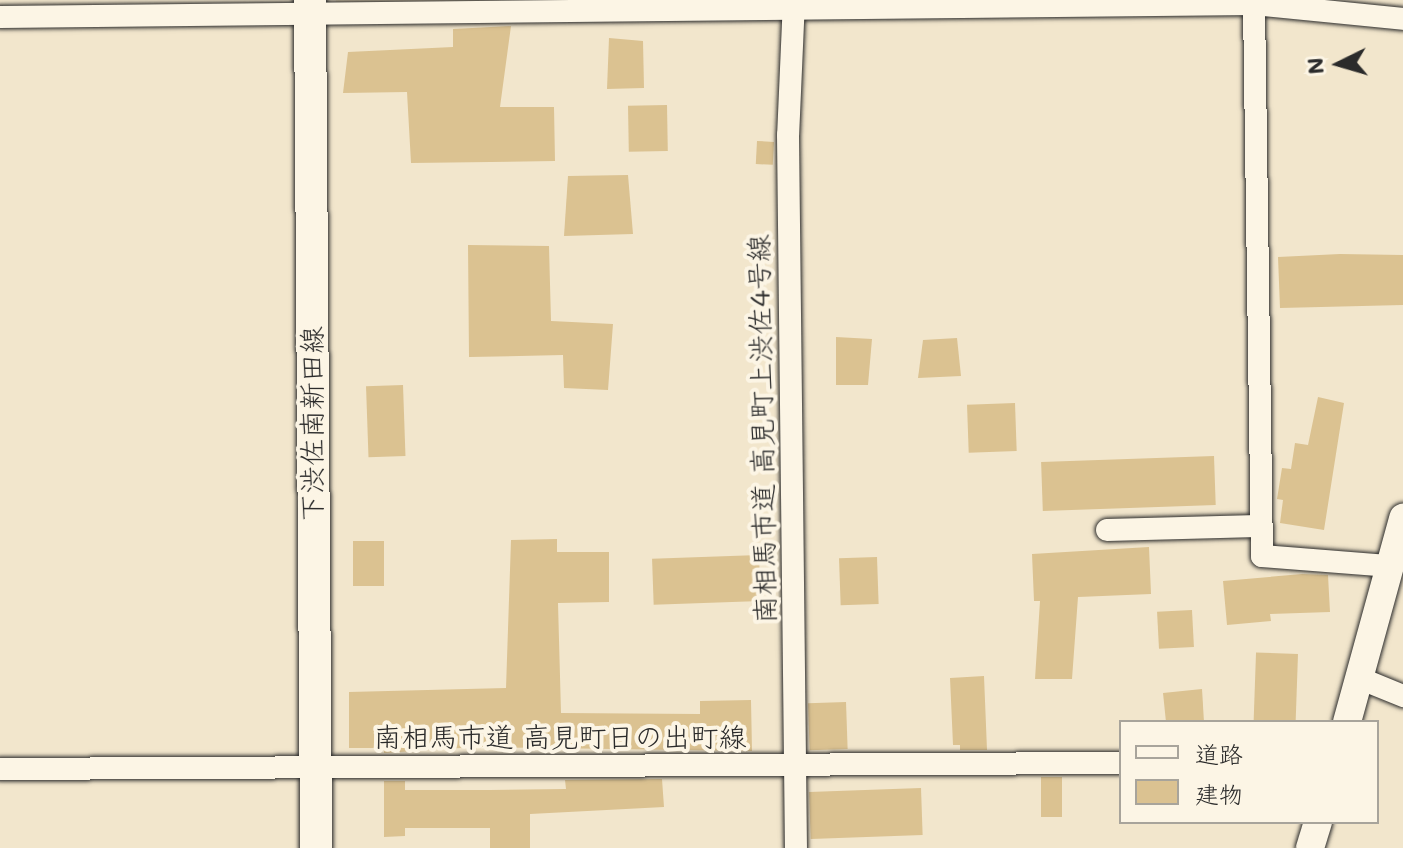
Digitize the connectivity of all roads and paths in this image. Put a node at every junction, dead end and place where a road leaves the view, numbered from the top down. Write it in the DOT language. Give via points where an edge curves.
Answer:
graph roads {
  1 [pos="794,4"];
  2 [pos="1254,4"];
  3 [pos="310,7"];
  4 [pos="1370,7"];
  5 [pos="0,17"];
  6 [pos="1403,19"];
  7 [pos="1403,518"];
  8 [pos="1258,526"];
  9 [pos="1107,530"];
  10 [pos="1388,566"];
  11 [pos="1359,678"];
  12 [pos="1403,696"];
  13 [pos="1348,720"];
  14 [pos="1119,763"];
  15 [pos="795,764"];
  16 [pos="313,767"];
  17 [pos="0,769"];
  18 [pos="1317,824"];
  19 [pos="316,848"];
  20 [pos="796,848"];
  21 [pos="1310,848"];
  1 -- 2 [label="street"];
  1 -- 3 [label="street"];
  1 -- 15 [label="street, 南相馬市道 高見町上渋佐4号線" via="788,151"];
  2 -- 4 [label="street"];
  2 -- 8 [label="street"];
  3 -- 5 [label="street"];
  3 -- 16 [label="main road, 下渋佐南新田線"];
  4 -- 6 [label="street"];
  7 -- 10 [label="street"];
  8 -- 9 [label="street"];
  8 -- 10 [label="street" via="1262,556"];
  10 -- 11 [label="street"];
  11 -- 12 [label="street"];
  11 -- 13 [label="street"];
  14 -- 15 [label="street, 南相馬市道 高見町日の出町線"];
  15 -- 16 [label="street, 南相馬市道 高見町日の出町線"];
  15 -- 20 [label="street, 南相馬市道 高見町上渋佐4号線"];
  16 -- 17 [label="street, 南相馬市道 高見町日の出町線"];
  16 -- 19 [label="main road, 下渋佐南新田線"];
  18 -- 21 [label="street"];
}
